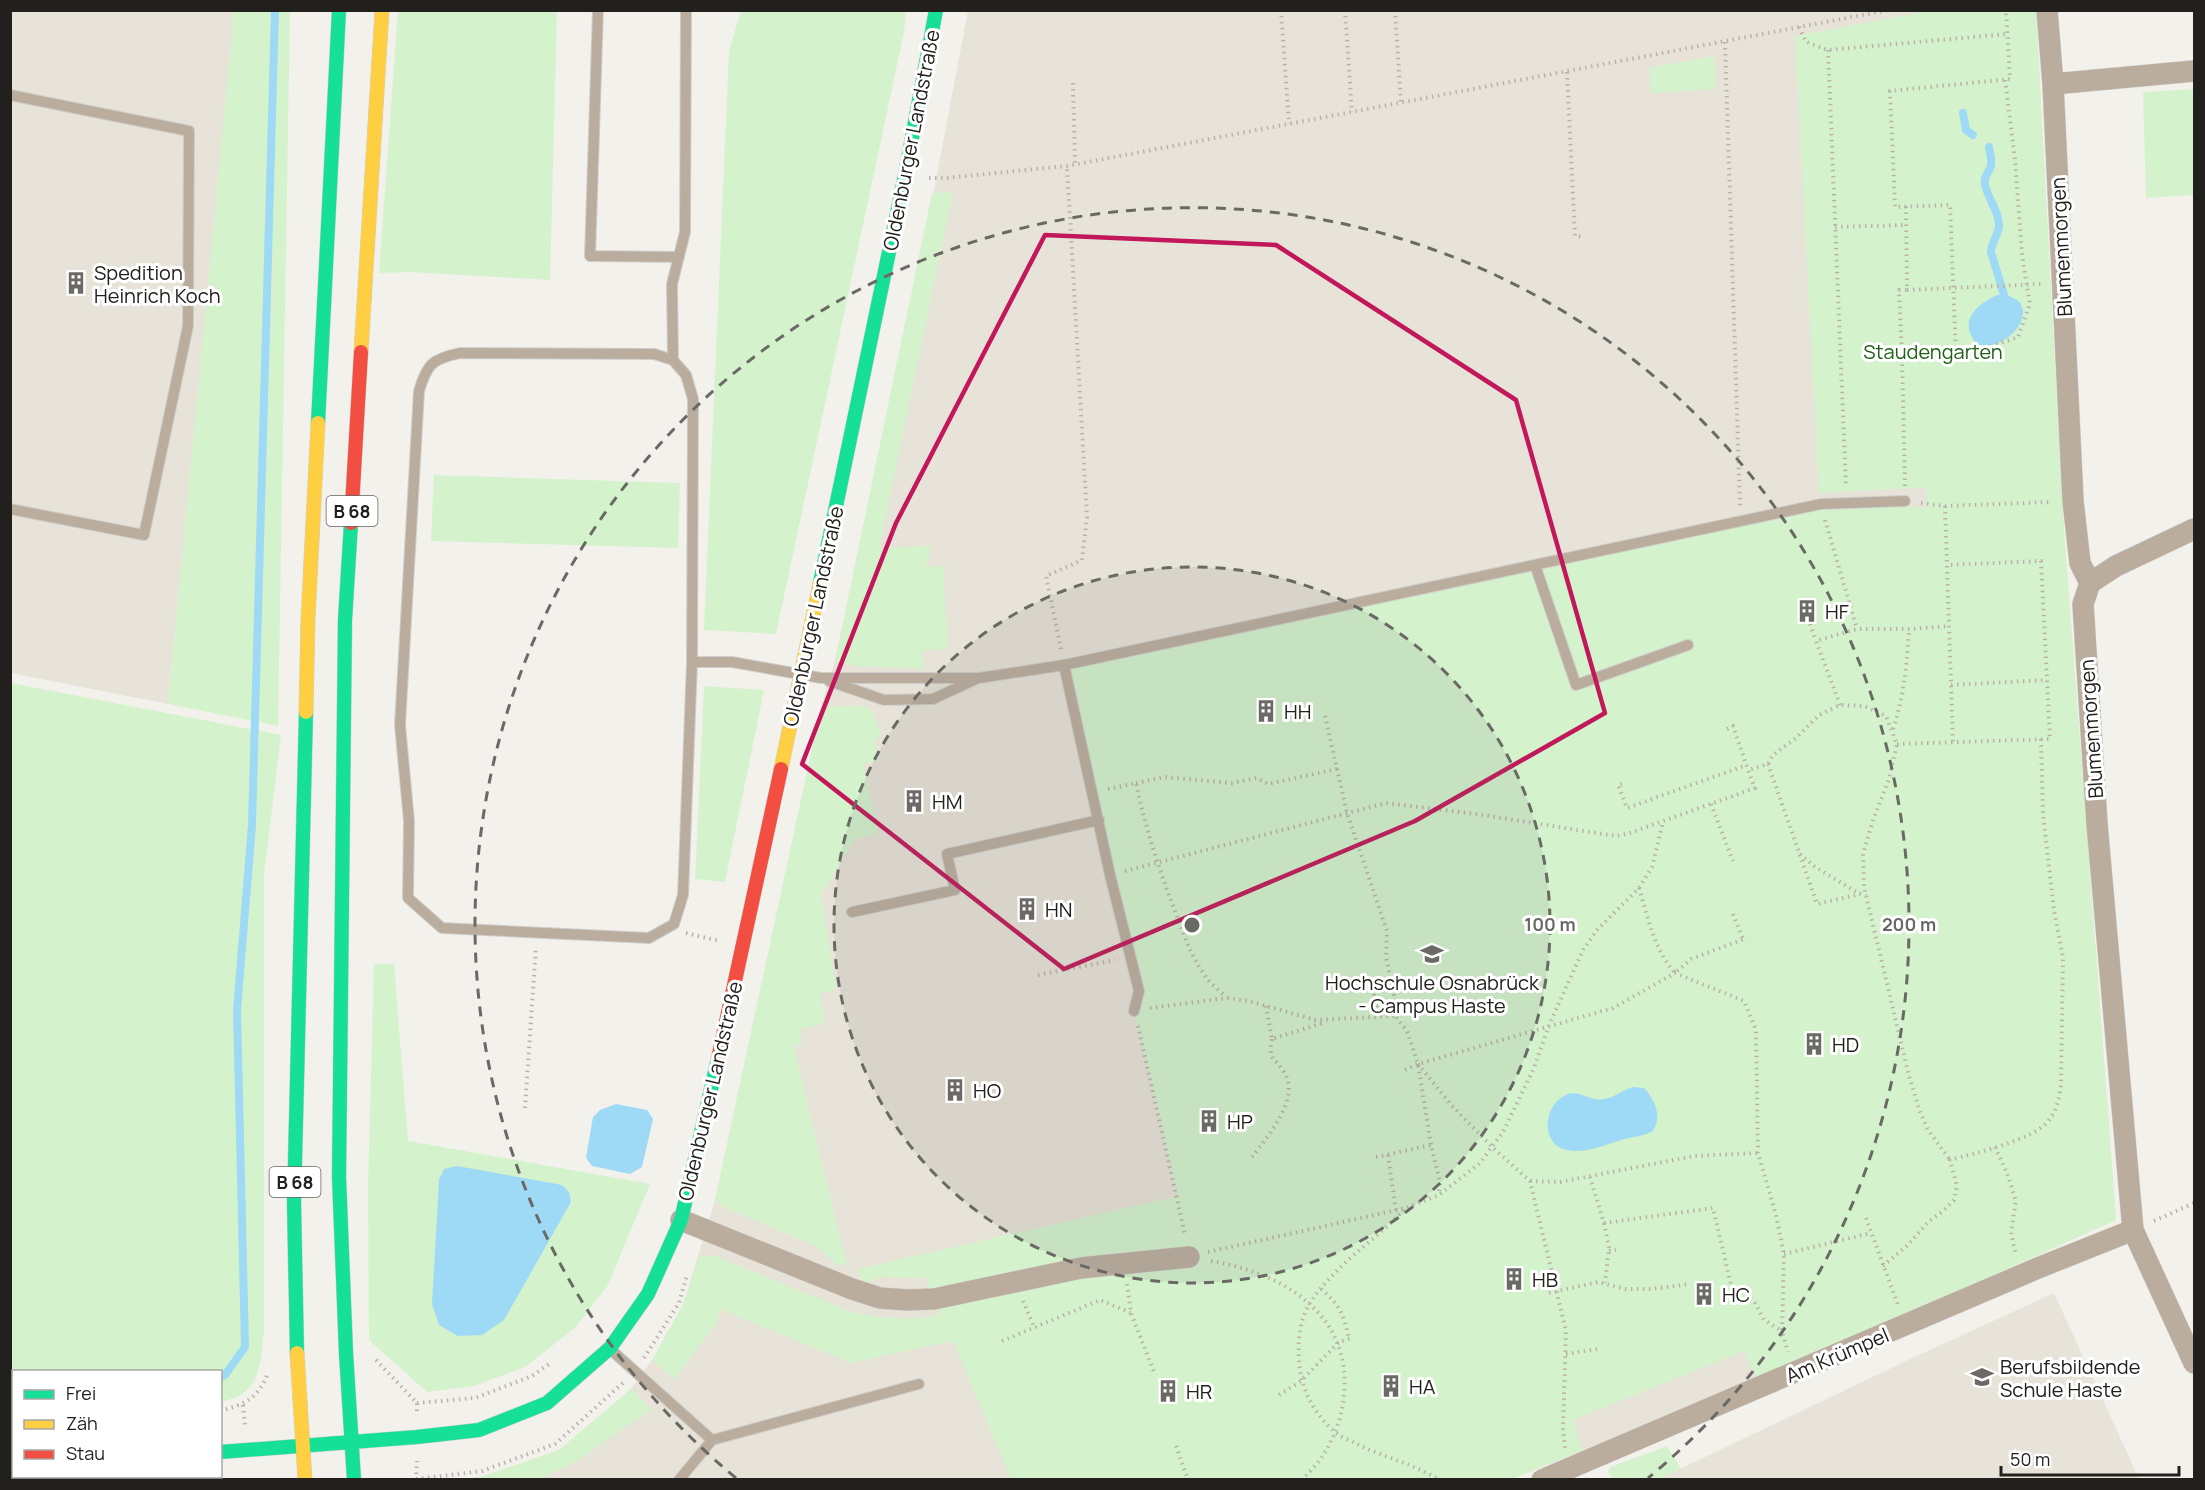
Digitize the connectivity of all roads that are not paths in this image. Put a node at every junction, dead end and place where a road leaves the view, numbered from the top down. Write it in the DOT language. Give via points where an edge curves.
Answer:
graph roads {
  1 [pos="339,10"];
  2 [pos="382,10"];
  3 [pos="598,10"];
  4 [pos="686,10"];
  5 [pos="936,10"];
  6 [pos="2047,10"];
  7 [pos="2194,71"];
  8 [pos="2053,84"];
  9 [pos="10,95"];
  10 [pos="679,256"];
  11 [pos="673,360"];
  12 [pos="1905,501"];
  13 [pos="10,509"];
  14 [pos="2194,529"];
  15 [pos="1535,565"];
  16 [pos="2090,583"];
  17 [pos="1688,645"];
  18 [pos="692,662"];
  19 [pos="1064,665"];
  20 [pos="801,675"];
  21 [pos="821,678"];
  22 [pos="979,678"];
  23 [pos="1099,820"];
  24 [pos="852,912"];
  25 [pos="1134,1011"];
  26 [pos="681,1220"];
  27 [pos="2133,1230"];
  28 [pos="1190,1257"];
  29 [pos="610,1348"];
  30 [pos="2192,1350"];
  31 [pos="919,1384"];
  32 [pos="712,1440"];
  33 [pos="352,1442"];
  34 [pos="302,1445"];
  35 [pos="222,1452"];
  36 [pos="1575,1466"];
  37 [pos="305,1479"];
  38 [pos="354,1479"];
  39 [pos="679,1479"];
  40 [pos="1542,1479"];
  41 [pos="1592,1479"];
  1 -- 34 [label="main road, B 68" via="308,619 294,1203"];
  2 -- 33 [label="main road, B 68" via="345,620 339,1176"];
  3 -- 10 [label="lane" via="590,256"];
  4 -- 10 [label="lane" via="685,232"];
  5 -- 20 [label="main road, Oldenburger Landstraße"];
  6 -- 8 [label="street, Blumenmorgen"];
  7 -- 8 [label="street"];
  8 -- 16 [label="street, Blumenmorgen" via="2073,501 2080,563"];
  9 -- 13 [label="lane" via="189,130 189,142 188,326 144,535"];
  10 -- 11 [label="lane" via="672,284"];
  11 -- 18 [label="lane" via="686,375 693,399"];
  11 -- 18 [label="lane" via="654,354 460,353 440,357 424,371 419,391 400,725 409,821 408,898 442,928 649,938 674,924 683,895"];
  12 -- 15 [label="lane" via="1821,504"];
  14 -- 16 [label="street" via="2116,566"];
  15 -- 17 [label="lane" via="1576,685"];
  15 -- 19 [label="lane"];
  16 -- 27 [label="street, Blumenmorgen" via="2083,604 2097,824"];
  18 -- 20 [label="lane" via="732,662"];
  19 -- 22 [label="lane"];
  19 -- 23 [label="lane"];
  20 -- 21 [label="lane"];
  20 -- 26 [label="main road, Oldenburger Landstraße"];
  21 -- 22 [label="lane"];
  21 -- 22 [label="lane" via="884,700 933,699"];
  23 -- 24 [label="lane" via="947,854 955,890"];
  23 -- 25 [label="lane" via="1139,991"];
  26 -- 28 [label="street, Oldenburger Landstraße" via="880,1298 934,1299 1044,1275"];
  26 -- 29 [label="main road, Oldenburger Landstraße" via="648,1294"];
  27 -- 30 [label="street, Blumenmorgen"];
  27 -- 36 [label="street, Am Krümpel"];
  29 -- 32 [label="lane"];
  29 -- 33 [label="main road, Oldenburger Landstraße" via="547,1403 479,1430"];
  31 -- 32 [label="lane"];
  32 -- 39 [label="lane"];
  33 -- 34 [label="main road, Oldenburger Landstraße"];
  33 -- 38 [label="main road, B 68"];
  34 -- 35 [label="main road, Oldenburger Landstraße"];
  34 -- 37 [label="main road, B 68"];
  36 -- 40 [label="street, Am Krümpel"];
  36 -- 41 [label="street"];
}
